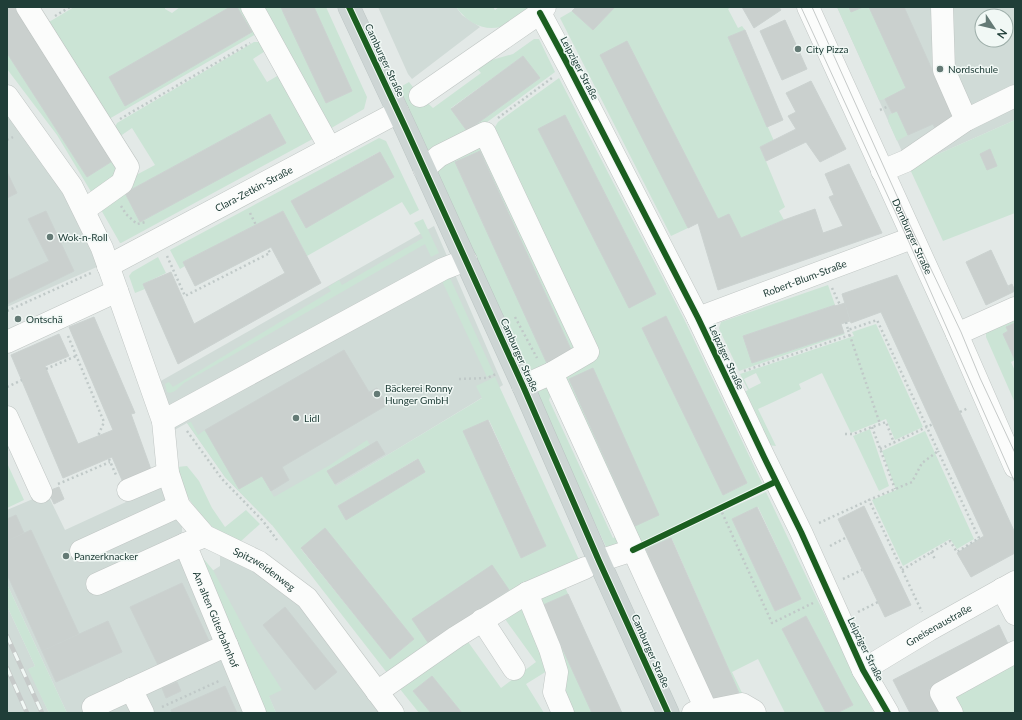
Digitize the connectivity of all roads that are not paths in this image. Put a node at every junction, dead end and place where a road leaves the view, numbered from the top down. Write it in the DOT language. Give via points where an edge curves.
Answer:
graph roads {
  1 [pos="27,7"];
  2 [pos="252,7"];
  3 [pos="349,7"];
  4 [pos="808,7"];
  5 [pos="942,7"];
  6 [pos="542,10"];
  7 [pos="7,96"];
  8 [pos="420,96"];
  9 [pos="1015,96"];
  10 [pos="398,112"];
  11 [pos="966,120"];
  12 [pos="330,148"];
  13 [pos="424,170"];
  14 [pos="882,171"];
  15 [pos="84,210"];
  16 [pos="912,238"];
  17 [pos="466,260"];
  18 [pos="108,266"];
  19 [pos="117,291"];
  20 [pos="1015,308"];
  21 [pos="698,318"];
  22 [pos="957,334"];
  23 [pos="7,342"];
  24 [pos="552,373"];
  25 [pos="523,386"];
  26 [pos="7,416"];
  27 [pos="166,419"];
  28 [pos="1015,467"];
  29 [pos="168,473"];
  30 [pos="128,490"];
  31 [pos="41,492"];
  32 [pos="179,506"];
  33 [pos="205,536"];
  34 [pos="185,544"];
  35 [pos="633,550"];
  36 [pos="81,552"];
  37 [pos="592,564"];
  38 [pos="96,584"];
  39 [pos="1008,585"];
  40 [pos="527,593"];
  41 [pos="1015,614"];
  42 [pos="482,620"];
  43 [pos="227,645"];
  44 [pos="1015,652"];
  45 [pos="514,669"];
  46 [pos="863,670"];
  47 [pos="131,689"];
  48 [pos="377,692"];
  49 [pos="699,710"];
  50 [pos="149,711"];
  51 [pos="95,713"];
  52 [pos="255,713"];
  53 [pos="393,713"];
  54 [pos="563,713"];
  55 [pos="668,713"];
  56 [pos="755,713"];
  57 [pos="888,713"];
  58 [pos="952,713"];
  1 -- 15 [label="street" via="128,167 122,183"];
  2 -- 12 [label="street"];
  3 -- 10 [label="main road, Camburger Straße"];
  4 -- 14 [label="street, Dornburger Straße"];
  5 -- 11 [label="street" via="944,70"];
  6 -- 8 [label="street"];
  6 -- 21 [label="street, Leipziger Straße"];
  7 -- 15 [label="street, Spitzweidenweg" via="62,171"];
  9 -- 11 [label="street"];
  10 -- 12 [label="street, Clara-Zetkin-Straße"];
  10 -- 13 [label="main road, Camburger Straße"];
  11 -- 14 [label="street" via="906,161"];
  12 -- 18 [label="street, Clara-Zetkin-Straße"];
  13 -- 17 [label="main road, Camburger Straße"];
  13 -- 24 [label="street, Camburger Straße" via="439,156 485,133 588,352"];
  14 -- 16 [label="street, Dornburger Straße"];
  15 -- 18 [label="street, Spitzweidenweg"];
  16 -- 21 [label="street, Robert-Blum-Straße"];
  16 -- 22 [label="street, Dornburger Straße"];
  17 -- 25 [label="main road, Camburger Straße"];
  17 -- 27 [label="street" via="443,269"];
  18 -- 19 [label="street, Spitzweidenweg"];
  19 -- 23 [label="street"];
  19 -- 27 [label="street, Spitzweidenweg"];
  20 -- 22 [label="street"];
  21 -- 46 [label="street, Leipziger Straße" via="801,532"];
  22 -- 28 [label="street, Dornburger Straße"];
  24 -- 25 [label="street, Camburger Straße"];
  24 -- 35 [label="street"];
  25 -- 37 [label="main road, Camburger Straße"];
  26 -- 31 [label="street"];
  27 -- 29 [label="street, Spitzweidenweg"];
  29 -- 30 [label="street"];
  29 -- 32 [label="street, Spitzweidenweg"];
  32 -- 33 [label="street, Spitzweidenweg"];
  32 -- 36 [label="street"];
  33 -- 34 [label="street"];
  33 -- 48 [label="street, Spitzweidenweg" via="259,562 307,598"];
  34 -- 38 [label="street"];
  34 -- 43 [label="street, Am alten Güterbahnhof"];
  35 -- 37 [label="street"];
  35 -- 49 [label="street"];
  37 -- 40 [label="street"];
  37 -- 55 [label="main road, Camburger Straße"];
  39 -- 41 [label="street"];
  39 -- 46 [label="street, Gneisenaustraße"];
  40 -- 42 [label="street"];
  40 -- 54 [label="street" via="557,672 554,692"];
  42 -- 45 [label="street"];
  42 -- 48 [label="street"];
  43 -- 47 [label="street"];
  43 -- 52 [label="street, Am alten Güterbahnhof"];
  44 -- 58 [label="street" via="941,693"];
  46 -- 57 [label="street, Leipziger Straße"];
  47 -- 50 [label="street"];
  47 -- 51 [label="street" via="93,707"];
  48 -- 53 [label="street, Spitzweidenweg"];
  49 -- 56 [label="street" via="742,704"];
}
